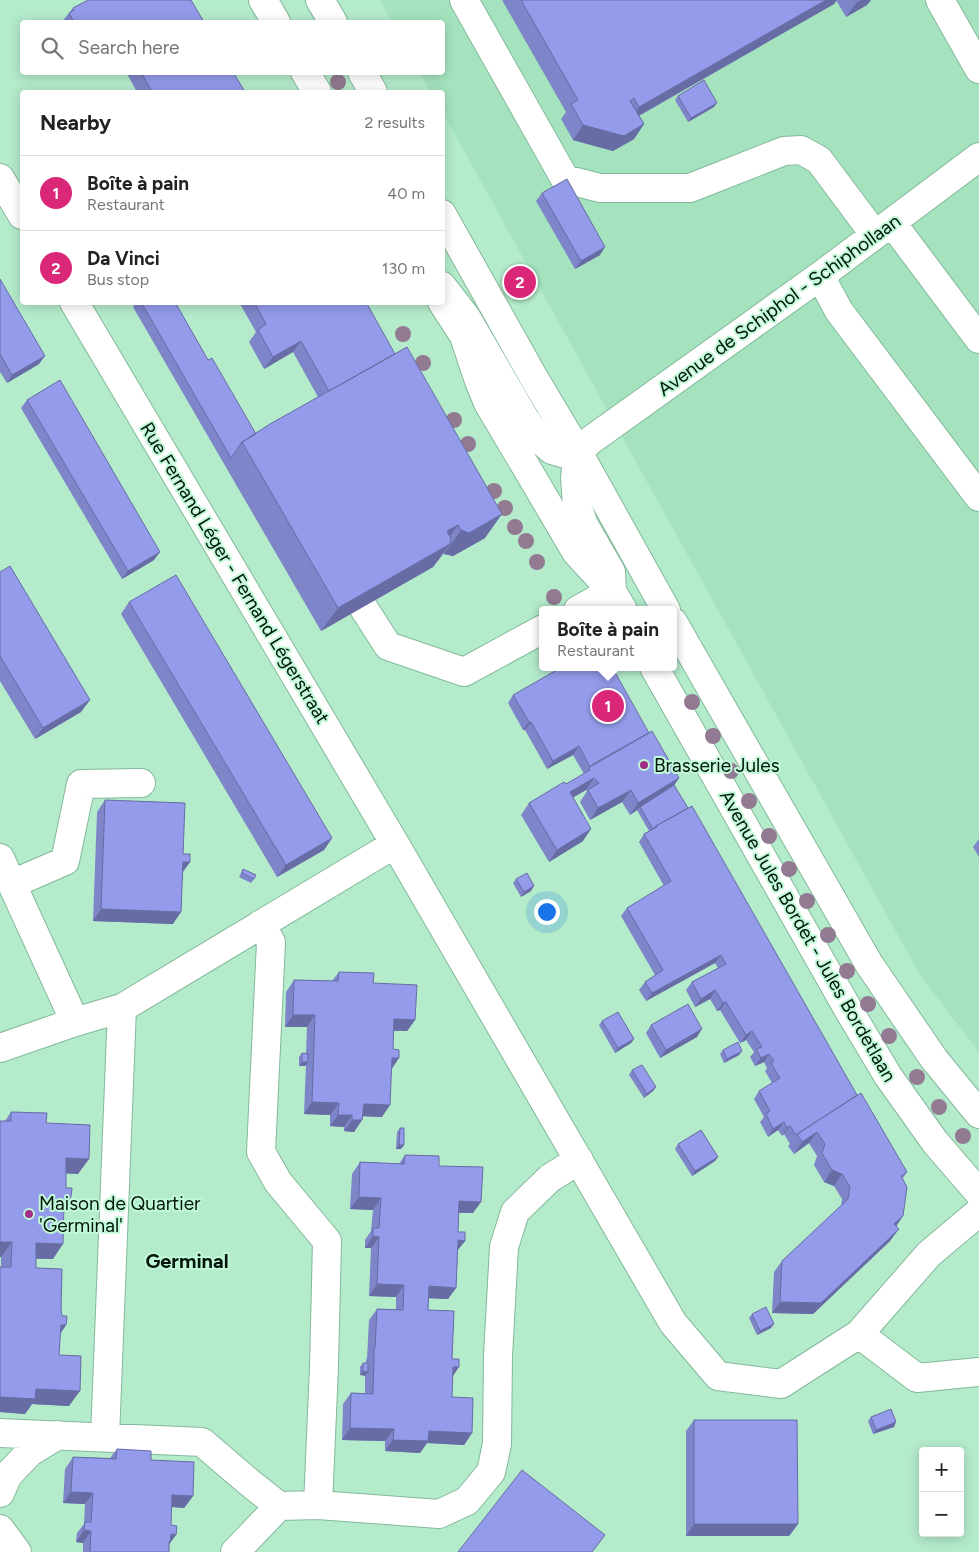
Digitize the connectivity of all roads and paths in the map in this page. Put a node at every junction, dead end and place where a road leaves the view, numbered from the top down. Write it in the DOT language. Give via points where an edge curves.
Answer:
graph roads {
  1 [pos="263,0"];
  2 [pos="320,0"];
  3 [pos="464,0"];
  4 [pos="940,0"];
  5 [pos="275,20"];
  6 [pos="332,20"];
  7 [pos="979,69"];
  8 [pos="307,75"];
  9 [pos="364,75"];
  10 [pos="316,90"];
  11 [pos="372,90"];
  12 [pos="979,157"];
  13 [pos="0,178"];
  14 [pos="20,213"];
  15 [pos="445,219"];
  16 [pos="884,229"];
  17 [pos="820,276"];
  18 [pos="445,290"];
  19 [pos="76,305"];
  20 [pos="444,305"];
  21 [pos="979,339"];
  22 [pos="578,452"];
  23 [pos="979,497"];
  24 [pos="618,600"];
  25 [pos="594,606"];
  26 [pos="664,606"];
  27 [pos="364,607"];
  28 [pos="677,629"];
  29 [pos="539,631"];
  30 [pos="656,671"];
  31 [pos="142,783"];
  32 [pos="395,844"];
  33 [pos="0,858"];
  34 [pos="12,884"];
  35 [pos="261,924"];
  36 [pos="122,1008"];
  37 [pos="75,1022"];
  38 [pos="0,1048"];
  39 [pos="979,1114"];
  40 [pos="579,1160"];
  41 [pos="979,1193"];
  42 [pos="979,1212"];
  43 [pos="859,1334"];
  44 [pos="979,1372"];
  45 [pos="0,1433"];
  46 [pos="58,1435"];
  47 [pos="105,1437"];
  48 [pos="0,1493"];
  49 [pos="318,1505"];
  50 [pos="279,1506"];
  51 [pos="0,1528"];
  52 [pos="17,1552"];
  53 [pos="235,1552"];
  1 -- 5 [label="street"];
  2 -- 6 [label="street"];
  3 -- 16 [label="street" via="565,179 600,188 690,188 784,151 801,150 819,160"];
  4 -- 7 [label="street"];
  8 -- 10 [label="street"];
  9 -- 11 [label="street"];
  12 -- 16 [label="street, Avenue de Schiphol - Schiphollaan"];
  13 -- 14 [label="street"];
  15 -- 22 [label="street"];
  16 -- 17 [label="street, Avenue de Schiphol - Schiphollaan"];
  16 -- 21 [label="street"];
  17 -- 22 [label="street, Avenue de Schiphol - Schiphollaan"];
  17 -- 23 [label="street" via="839,311"];
  18 -- 22 [label="street" via="466,317 538,438 552,450 566,454"];
  19 -- 32 [label="street, Rue Fernand Léger - Fernand Légerstraat"];
  20 -- 24 [label="street" via="464,336 488,403 576,552"];
  22 -- 24 [label="street" via="575,478 577,505 584,525 611,572"];
  22 -- 26 [label="street"];
  24 -- 25 [label="street"];
  27 -- 29 [label="street" via="388,646 464,672"];
  28 -- 39 [label="street, Avenue Jules Bordet - Jules Bordetlaan" via="869,964 934,1059"];
  30 -- 41 [label="street, Avenue Jules Bordet - Jules Bordetlaan" via="888,1076 935,1142"];
  31 -- 34 [label="street" via="81,784 65,861"];
  32 -- 35 [label="street"];
  32 -- 40 [label="street, Rue Fernand Léger - Fernand Légerstraat"];
  33 -- 34 [label="street"];
  34 -- 37 [label="street"];
  35 -- 36 [label="street"];
  35 -- 49 [label="street" via="270,942 261,1152 278,1182 327,1242"];
  36 -- 37 [label="street"];
  36 -- 47 [label="street"];
  37 -- 38 [label="street"];
  40 -- 43 [label="street, Rue Fernand Léger - Fernand Légerstraat" via="673,1323 718,1376 781,1384"];
  40 -- 49 [label="street" via="550,1178 516,1212 504,1247 497,1444 491,1472 467,1501 439,1514"];
  42 -- 43 [label="street, Rue Fernand Léger - Fernand Légerstraat" via="929,1254"];
  43 -- 44 [label="street" via="918,1378"];
  45 -- 46 [label="street"];
  46 -- 47 [label="street"];
  46 -- 48 [label="street" via="30,1452 8,1475"];
  47 -- 50 [label="street" via="202,1442"];
  49 -- 50 [label="street"];
  50 -- 53 [label="street"];
  51 -- 52 [label="street"];
}
